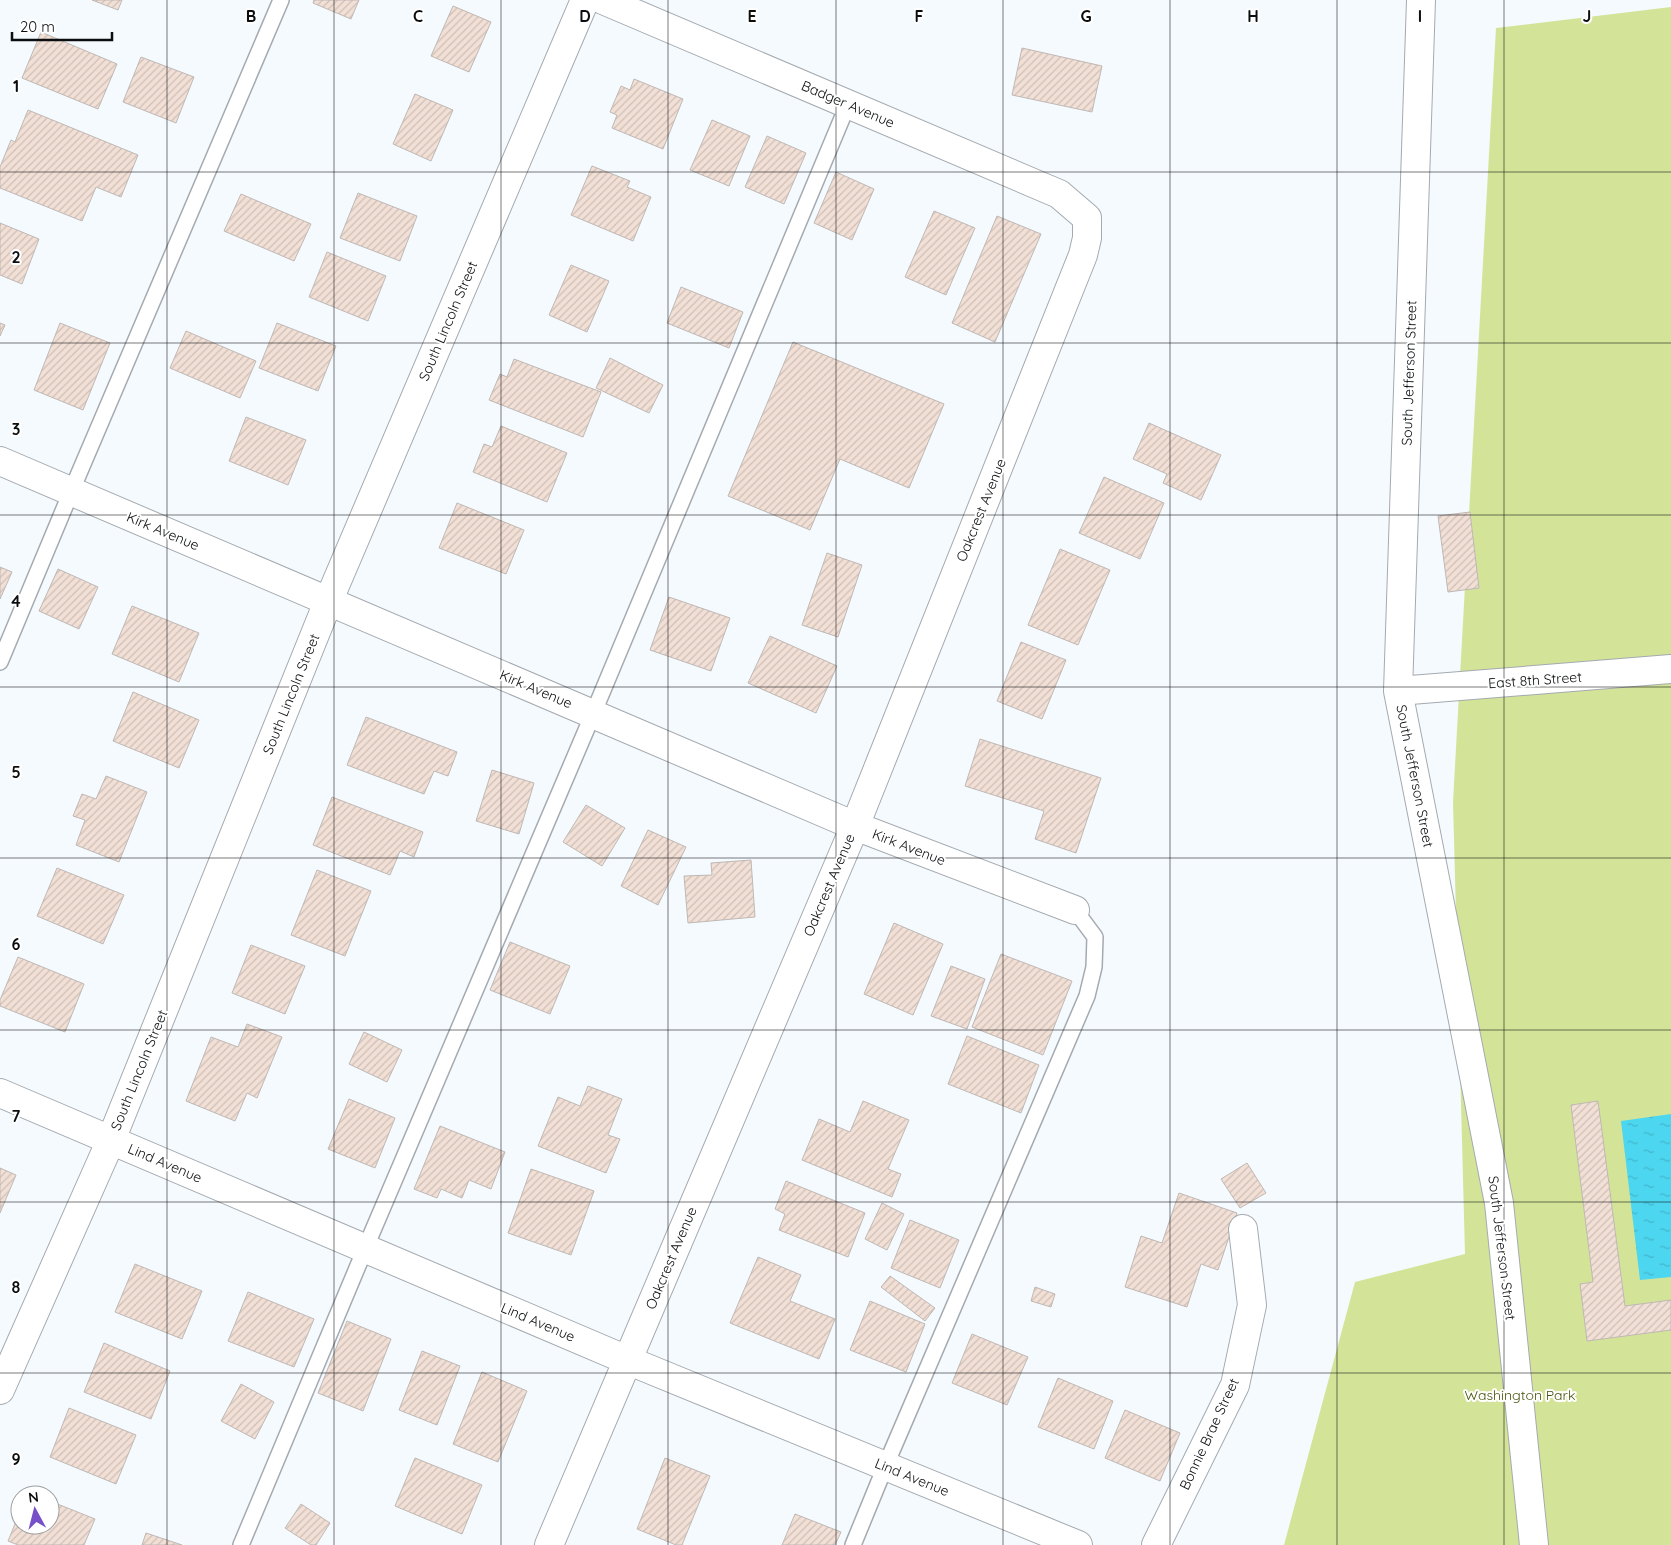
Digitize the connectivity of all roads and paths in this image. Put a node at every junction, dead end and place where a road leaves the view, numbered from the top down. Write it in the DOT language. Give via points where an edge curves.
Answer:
graph roads {
  1 [pos="281,0"];
  2 [pos="585,0"];
  3 [pos="603,0"];
  4 [pos="1421,0"];
  5 [pos="848,104"];
  6 [pos="1087,218"];
  7 [pos="0,461"];
  8 [pos="71,492"];
  9 [pos="328,602"];
  10 [pos="0,662"];
  11 [pos="1671,669"];
  12 [pos="1398,691"];
  13 [pos="593,714"];
  14 [pos="855,826"];
  15 [pos="1075,910"];
  16 [pos="0,1093"];
  17 [pos="111,1140"];
  18 [pos="1243,1229"];
  19 [pos="365,1249"];
  20 [pos="627,1360"];
  21 [pos="0,1390"];
  22 [pos="885,1466"];
  23 [pos="241,1545"];
  24 [pos="549,1545"];
  25 [pos="853,1545"];
  26 [pos="1078,1545"];
  27 [pos="1156,1545"];
  28 [pos="1534,1545"];
  1 -- 8 [label="lane"];
  2 -- 9 [label="street, South Lincoln Street"];
  3 -- 5 [label="street, Badger Avenue"];
  4 -- 12 [label="street, South Jefferson Street"];
  5 -- 6 [label="street, Badger Avenue" via="1059,194"];
  5 -- 13 [label="lane"];
  6 -- 14 [label="street, Oakcrest Avenue" via="1088,238 1083,255"];
  7 -- 8 [label="street, Kirk Avenue"];
  8 -- 9 [label="street, Kirk Avenue"];
  8 -- 10 [label="lane"];
  9 -- 13 [label="street, Kirk Avenue"];
  9 -- 17 [label="street, South Lincoln Street"];
  11 -- 12 [label="street, East 8th Street"];
  12 -- 28 [label="street, South Jefferson Street" via="1499,1203"];
  13 -- 14 [label="street, Kirk Avenue"];
  13 -- 19 [label="lane"];
  14 -- 15 [label="street, Kirk Avenue"];
  14 -- 20 [label="street, Oakcrest Avenue"];
  15 -- 22 [label="lane" via="1095,937 1094,967 1087,996"];
  16 -- 17 [label="street, Lind Avenue"];
  17 -- 19 [label="street, Lind Avenue"];
  17 -- 21 [label="street, South Lincoln Street"];
  18 -- 27 [label="street, Bonnie Brae Street" via="1252,1305 1235,1385"];
  19 -- 20 [label="street, Lind Avenue"];
  19 -- 23 [label="lane"];
  20 -- 22 [label="street, Lind Avenue"];
  20 -- 24 [label="street, Oakcrest Avenue"];
  22 -- 25 [label="lane"];
  22 -- 26 [label="street, Lind Avenue"];
}
